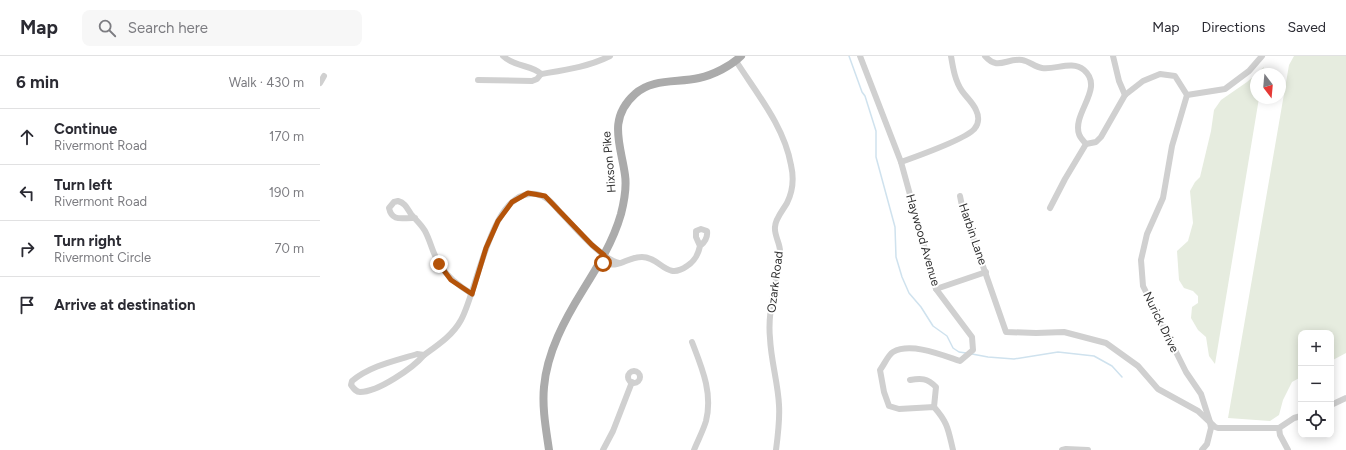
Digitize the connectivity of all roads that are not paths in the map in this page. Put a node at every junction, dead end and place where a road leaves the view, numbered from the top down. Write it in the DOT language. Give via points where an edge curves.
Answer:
graph roads {
  1 [pos="504,56"];
  2 [pos="610,56"];
  3 [pos="860,56"];
  4 [pos="951,56"];
  5 [pos="985,56"];
  6 [pos="1113,56"];
  7 [pos="1262,56"];
  8 [pos="738,59"];
  9 [pos="541,74"];
  10 [pos="324,76"];
  11 [pos="478,80"];
  12 [pos="320,83"];
  13 [pos="1126,95"];
  14 [pos="1187,95"];
  15 [pos="1086,144"];
  16 [pos="901,162"];
  17 [pos="960,196"];
  18 [pos="1050,208"];
  19 [pos="415,218"];
  20 [pos="700,246"];
  21 [pos="602,258"];
  22 [pos="986,272"];
  23 [pos="936,290"];
  24 [pos="472,294"];
  25 [pos="692,342"];
  26 [pos="424,355"];
  27 [pos="910,380"];
  28 [pos="632,382"];
  29 [pos="1346,398"];
  30 [pos="1334,404"];
  31 [pos="934,407"];
  32 [pos="1298,417"];
  33 [pos="1210,422"];
  34 [pos="1279,428"];
  35 [pos="549,450"];
  36 [pos="603,450"];
  37 [pos="694,450"];
  38 [pos="776,450"];
  39 [pos="953,450"];
  40 [pos="1062,450"];
  41 [pos="1088,450"];
  42 [pos="1202,450"];
  43 [pos="1288,450"];
  1 -- 9 [label="street" via="515,64"];
  2 -- 9 [label="street" via="580,68"];
  3 -- 16 [label="street, Haywood Avenue"];
  4 -- 16 [label="street" via="957,82 977,112 978,121 975,129 954,142"];
  5 -- 15 [label="street" via="990,62 1000,64 1022,60 1042,68 1073,65 1084,70 1090,79 1091,90 1078,126 1079,135"];
  6 -- 13 [label="street" via="1119,81"];
  7 -- 14 [label="street" via="1249,71 1225,89"];
  8 -- 21 [label="main road, Hixson Pike" via="711,74 647,87 635,93 624,107 618,126 618,141 626,188 618,224"];
  8 -- 38 [label="street, Ozark Road" via="786,143 793,181 791,193 774,227 780,250 771,309 770,337 779,404"];
  9 -- 11 [label="street" via="532,81"];
  10 -- 12 [label="street"];
  13 -- 14 [label="street" via="1143,81 1160,74 1174,76"];
  13 -- 15 [label="street" via="1101,137 1096,142"];
  14 -- 33 [label="street, Nurick Drive" via="1172,146 1163,198 1146,234 1141,260 1142,280 1186,372 1201,394"];
  15 -- 18 [label="street"];
  16 -- 23 [label="street, Haywood Avenue"];
  17 -- 22 [label="street, Harbin Lane"];
  19 -- 24 [label="street" via="425,231 433,252 451,280"];
  20 -- 21 [label="street" via="694,261 673,272 644,257 619,263"];
  21 -- 24 [label="street" via="545,196 528,193 512,202 498,221 486,248"];
  21 -- 35 [label="main road, Hixson Pike" via="561,330 549,360 544,394 544,420"];
  22 -- 23 [label="street"];
  22 -- 33 [label="street, Harbin Lane" via="1006,332 1064,332 1106,343 1138,366 1158,389 1198,411"];
  23 -- 31 [label="street, Haywood Avenue" via="972,337 973,350 960,361 908,348 892,352 880,370 889,406 899,409"];
  24 -- 26 [label="street" via="461,320 446,339"];
  25 -- 37 [label="street" via="709,397 706,420"];
  26 -- 26 [label="street" via="390,381 360,392 355,391 351,385 359,375 371,369 394,360 417,354"];
  27 -- 31 [label="street" via="921,378 936,387"];
  28 -- 36 [label="street" via="613,432"];
  29 -- 30 [label="street"];
  31 -- 39 [label="street" via="944,418"];
  32 -- 34 [label="street"];
  33 -- 34 [label="street" via="1218,428"];
  33 -- 42 [label="street, Nurick Drive" via="1207,444"];
  34 -- 43 [label="street"];
  40 -- 41 [label="street"];
}
